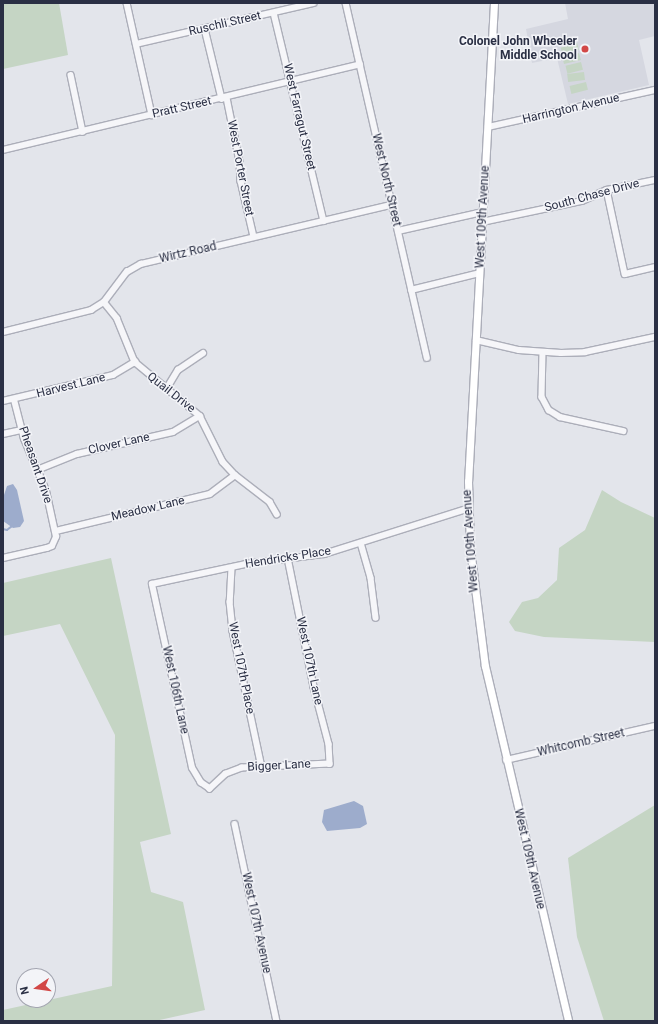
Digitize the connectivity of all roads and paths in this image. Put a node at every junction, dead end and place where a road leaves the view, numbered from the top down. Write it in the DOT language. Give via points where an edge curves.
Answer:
graph roads {
  1 [pos="127,3"];
  2 [pos="313,3"];
  3 [pos="346,3"];
  4 [pos="494,3"];
  5 [pos="274,13"];
  6 [pos="205,29"];
  7 [pos="136,44"];
  8 [pos="360,64"];
  9 [pos="71,75"];
  10 [pos="292,82"];
  11 [pos="655,90"];
  12 [pos="224,99"];
  13 [pos="152,115"];
  14 [pos="488,127"];
  15 [pos="83,132"];
  16 [pos="3,150"];
  17 [pos="655,180"];
  18 [pos="607,190"];
  19 [pos="391,205"];
  20 [pos="483,212"];
  21 [pos="324,221"];
  22 [pos="482,222"];
  23 [pos="398,231"];
  24 [pos="254,237"];
  25 [pos="655,267"];
  26 [pos="480,273"];
  27 [pos="411,290"];
  28 [pos="104,302"];
  29 [pos="3,332"];
  30 [pos="655,337"];
  31 [pos="476,340"];
  32 [pos="543,352"];
  33 [pos="203,353"];
  34 [pos="427,358"];
  35 [pos="135,362"];
  36 [pos="167,388"];
  37 [pos="14,400"];
  38 [pos="3,401"];
  39 [pos="200,416"];
  40 [pos="22,430"];
  41 [pos="623,431"];
  42 [pos="3,434"];
  43 [pos="37,470"];
  44 [pos="235,475"];
  45 [pos="467,509"];
  46 [pos="277,514"];
  47 [pos="56,531"];
  48 [pos="361,543"];
  49 [pos="3,558"];
  50 [pos="288,558"];
  51 [pos="232,568"];
  52 [pos="152,584"];
  53 [pos="376,618"];
  54 [pos="655,726"];
  55 [pos="506,760"];
  56 [pos="330,764"];
  57 [pos="262,767"];
  58 [pos="210,789"];
  59 [pos="235,824"];
  60 [pos="277,1021"];
  61 [pos="568,1021"];
  1 -- 7 [label="street"];
  2 -- 5 [label="street, Ruschli Street"];
  3 -- 8 [label="street, West North Street"];
  4 -- 14 [label="main road, West 109th Avenue"];
  5 -- 6 [label="street, Ruschli Street"];
  5 -- 10 [label="street, West Farragut Street"];
  6 -- 7 [label="street, Ruschli Street"];
  6 -- 12 [label="street, West Porter Street"];
  7 -- 13 [label="street"];
  8 -- 10 [label="street, Pratt Street"];
  8 -- 19 [label="street, West North Street"];
  9 -- 15 [label="street"];
  10 -- 12 [label="street, Pratt Street"];
  10 -- 21 [label="street, West Farragut Street"];
  11 -- 14 [label="street, Harrington Avenue"];
  12 -- 13 [label="street, Pratt Street"];
  12 -- 24 [label="street, West Porter Street" via="240,162 241,181"];
  13 -- 15 [label="street, Pratt Street"];
  14 -- 20 [label="main road, West 109th Avenue"];
  15 -- 16 [label="street, Pratt Street"];
  17 -- 18 [label="street, South Chase Drive"];
  18 -- 22 [label="street, South Chase Drive" via="582,201"];
  18 -- 25 [label="street" via="625,274"];
  19 -- 21 [label="street, Wirtz Road"];
  19 -- 23 [label="street, West North Street"];
  20 -- 22 [label="main road, West 109th Avenue"];
  20 -- 23 [label="street"];
  21 -- 24 [label="street, Wirtz Road"];
  22 -- 26 [label="main road, West 109th Avenue"];
  23 -- 27 [label="street, West North Street"];
  24 -- 28 [label="street, Wirtz Road" via="141,264 127,272"];
  26 -- 27 [label="street"];
  26 -- 31 [label="main road, West 109th Avenue"];
  27 -- 34 [label="street, West North Street"];
  28 -- 29 [label="street, Wirtz Road" via="80,314"];
  28 -- 35 [label="street, Quail Drive" via="117,318"];
  30 -- 32 [label="street" via="585,352"];
  31 -- 32 [label="street" via="519,350"];
  31 -- 45 [label="main road, West 109th Avenue"];
  32 -- 41 [label="street" via="542,397 549,410 560,417"];
  33 -- 36 [label="street" via="178,370"];
  35 -- 36 [label="street, Quail Drive"];
  35 -- 37 [label="street, Harvest Lane" via="114,375"];
  36 -- 39 [label="street, Quail Drive"];
  37 -- 38 [label="street, Harvest Lane"];
  37 -- 40 [label="street, Pheasant Drive"];
  39 -- 43 [label="street, Clover Lane" via="173,432 77,454"];
  39 -- 44 [label="street, Quail Drive" via="223,462"];
  40 -- 42 [label="street"];
  40 -- 43 [label="street, Pheasant Drive"];
  43 -- 47 [label="street, Pheasant Drive" via="46,491"];
  44 -- 46 [label="street, Quail Drive" via="270,502"];
  44 -- 47 [label="street, Meadow Lane" via="210,494"];
  45 -- 48 [label="street, Hendricks Place"];
  45 -- 55 [label="main road, West 109th Avenue" via="479,626"];
  47 -- 49 [label="street" via="52,546"];
  48 -- 50 [label="street, Hendricks Place" via="324,554"];
  48 -- 53 [label="street" via="371,578"];
  50 -- 51 [label="street, Hendricks Place"];
  50 -- 56 [label="street, West 107th Lane" via="328,744"];
  51 -- 52 [label="street, Hendricks Place"];
  51 -- 57 [label="street, West 107th Place" via="230,602 233,631"];
  52 -- 58 [label="street, West 106th Lane" via="192,768 201,783"];
  54 -- 55 [label="street, Whitcomb Street"];
  55 -- 61 [label="main road, West 109th Avenue"];
  56 -- 57 [label="street, Bigger Lane"];
  57 -- 58 [label="street, Bigger Lane" via="242,768 226,774"];
  59 -- 60 [label="street, West 107th Avenue"];
}
